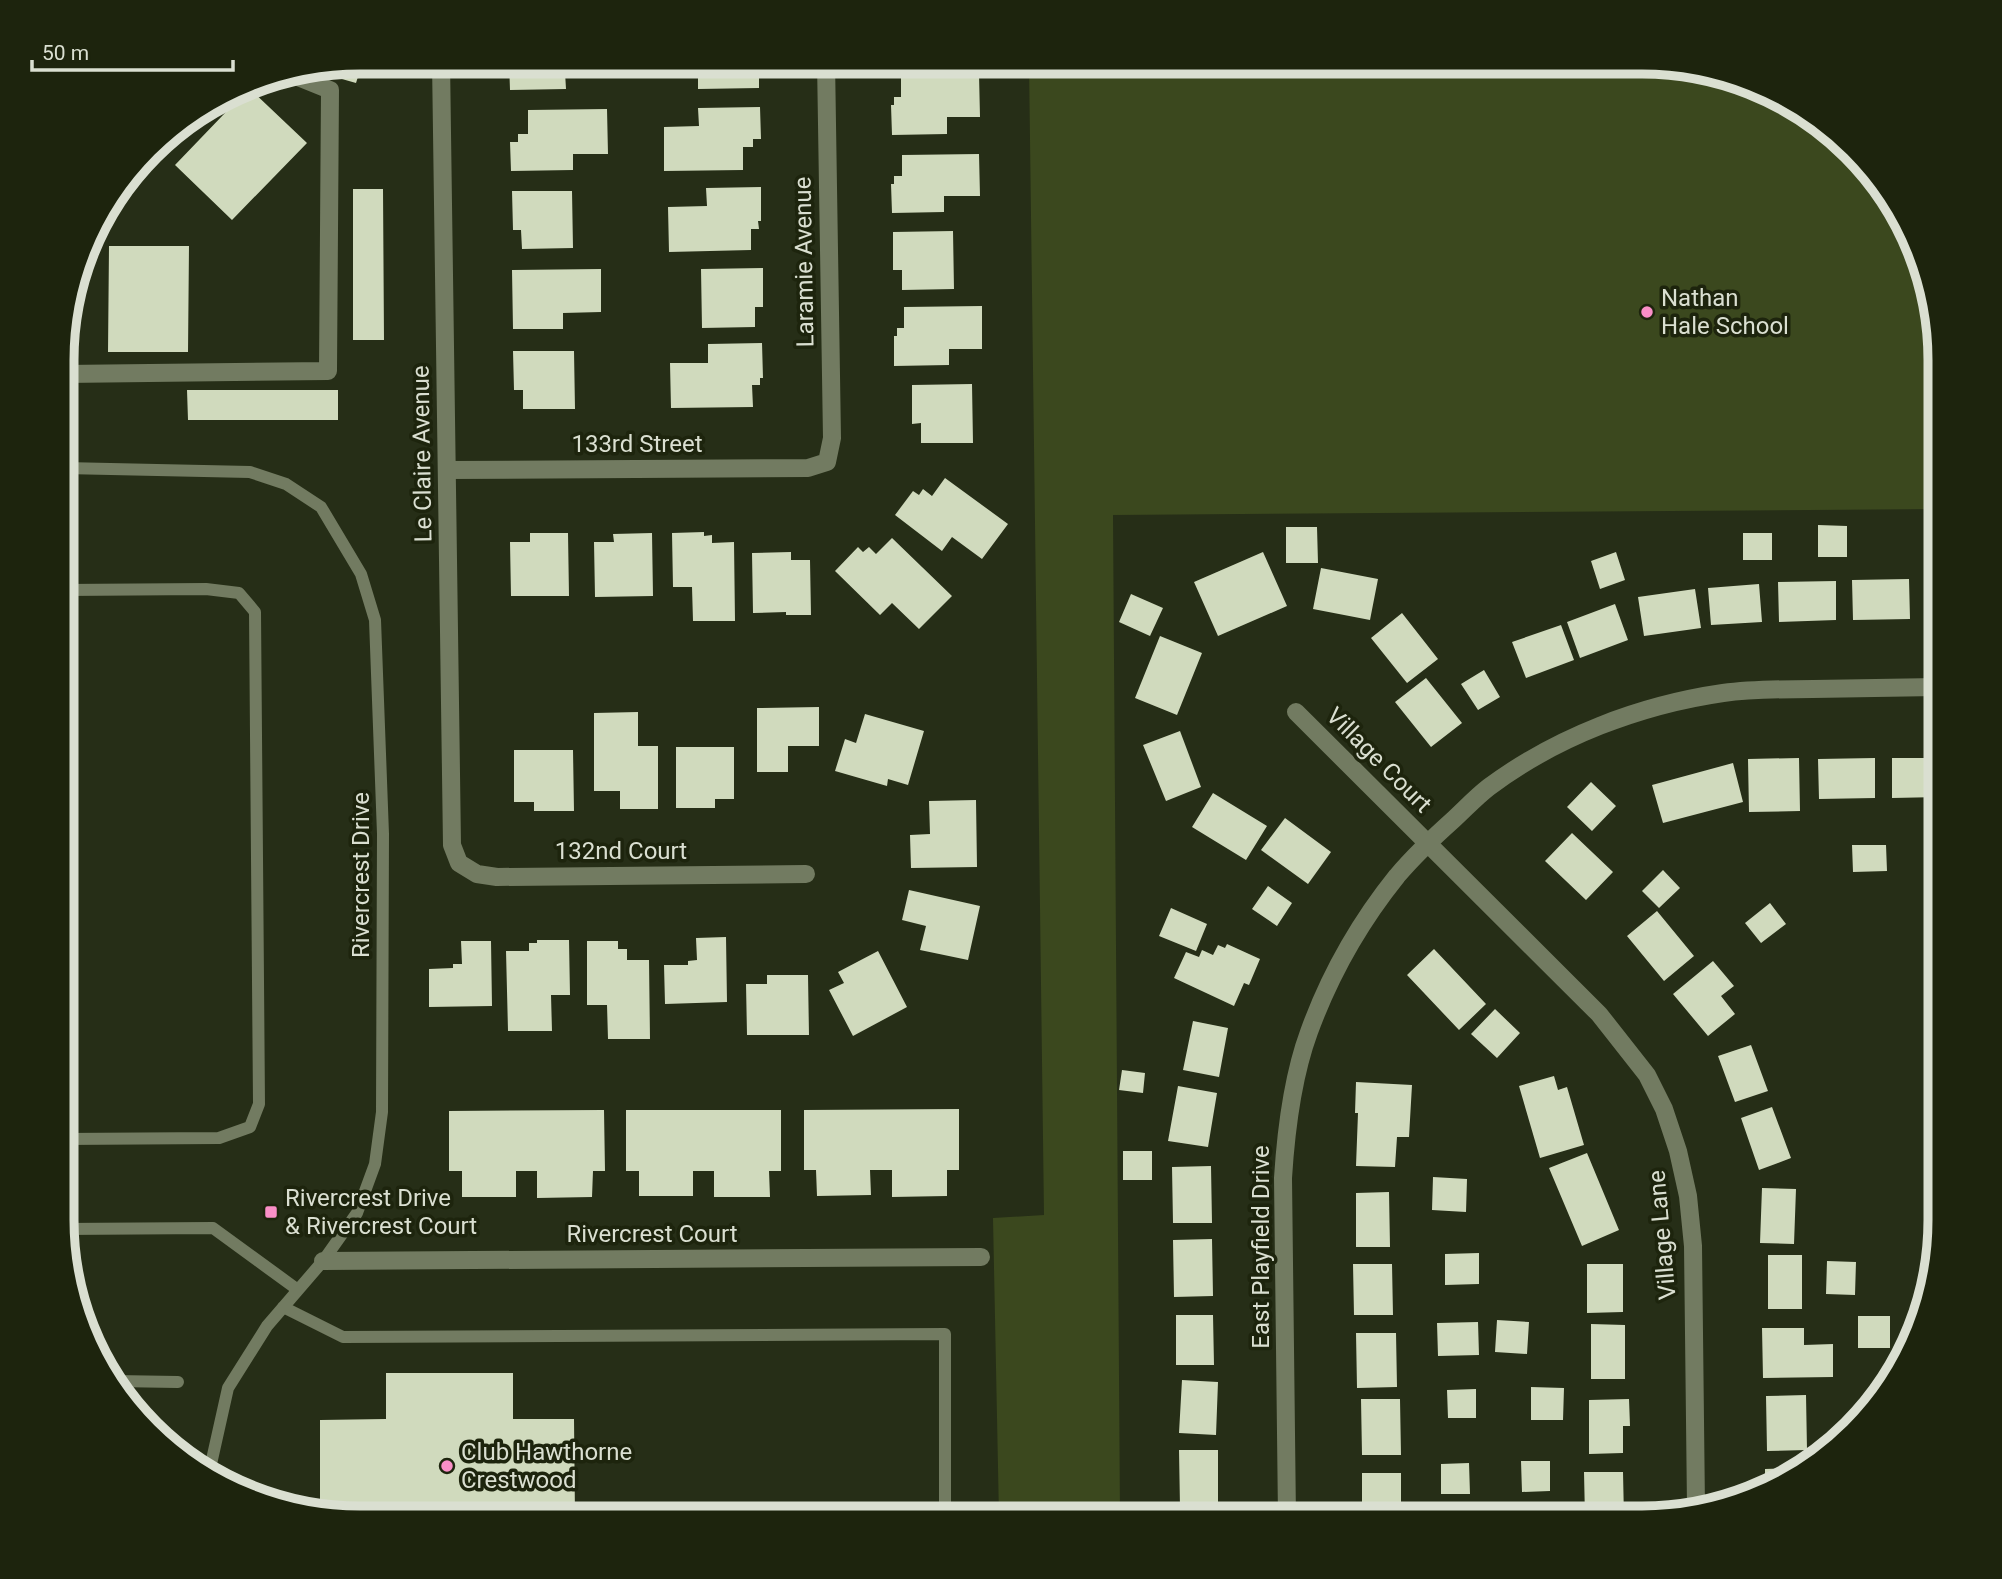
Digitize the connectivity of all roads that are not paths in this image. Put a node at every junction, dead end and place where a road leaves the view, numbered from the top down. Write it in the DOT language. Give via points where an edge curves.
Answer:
graph roads {
  1 [pos="441,74"];
  2 [pos="826,74"];
  3 [pos="303,79"];
  4 [pos="74,374"];
  5 [pos="827,462"];
  6 [pos="74,468"];
  7 [pos="447,470"];
  8 [pos="74,590"];
  9 [pos="1928,687"];
  10 [pos="1296,712"];
  11 [pos="1428,843"];
  12 [pos="452,845"];
  13 [pos="806,874"];
  14 [pos="74,1139"];
  15 [pos="74,1229"];
  16 [pos="981,1257"];
  17 [pos="323,1261"];
  18 [pos="298,1290"];
  19 [pos="283,1307"];
  20 [pos="124,1381"];
  21 [pos="178,1382"];
  22 [pos="211,1463"];
  23 [pos="1696,1500"];
  24 [pos="945,1506"];
  25 [pos="1287,1506"];
  1 -- 7 [label="street, Le Claire Avenue"];
  2 -- 5 [label="street, Laramie Avenue" via="832,438"];
  3 -- 4 [label="street" via="330,90 328,371"];
  5 -- 7 [label="street, 133rd Street" via="808,468"];
  6 -- 17 [label="lane, Rivercrest Drive" via="250,472 286,484 321,507 361,573 375,620 383,834 382,1112 375,1164 357,1213"];
  7 -- 12 [label="street, Le Claire Avenue"];
  8 -- 14 [label="lane" via="239,593 255,612 259,1104 250,1127 219,1138"];
  9 -- 11 [label="street, East Playfield Drive" via="1723,693 1602,725 1488,788"];
  10 -- 11 [label="street, Village Court"];
  11 -- 23 [label="street, Village Lane" via="1599,1014 1647,1075 1664,1109 1688,1196 1693,1246"];
  11 -- 25 [label="street, East Playfield Drive" via="1373,908 1348,949 1308,1034 1295,1084 1283,1178"];
  12 -- 13 [label="street, 132nd Court" via="460,863 477,874 497,877"];
  15 -- 18 [label="lane" via="212,1228"];
  16 -- 17 [label="street, Rivercrest Court"];
  17 -- 18 [label="lane, Rivercrest Drive"];
  18 -- 19 [label="lane, Rivercrest Drive"];
  19 -- 22 [label="lane, Rivercrest Drive" via="228,1388"];
  19 -- 24 [label="lane" via="343,1337 945,1334"];
  20 -- 21 [label="lane"];
}
